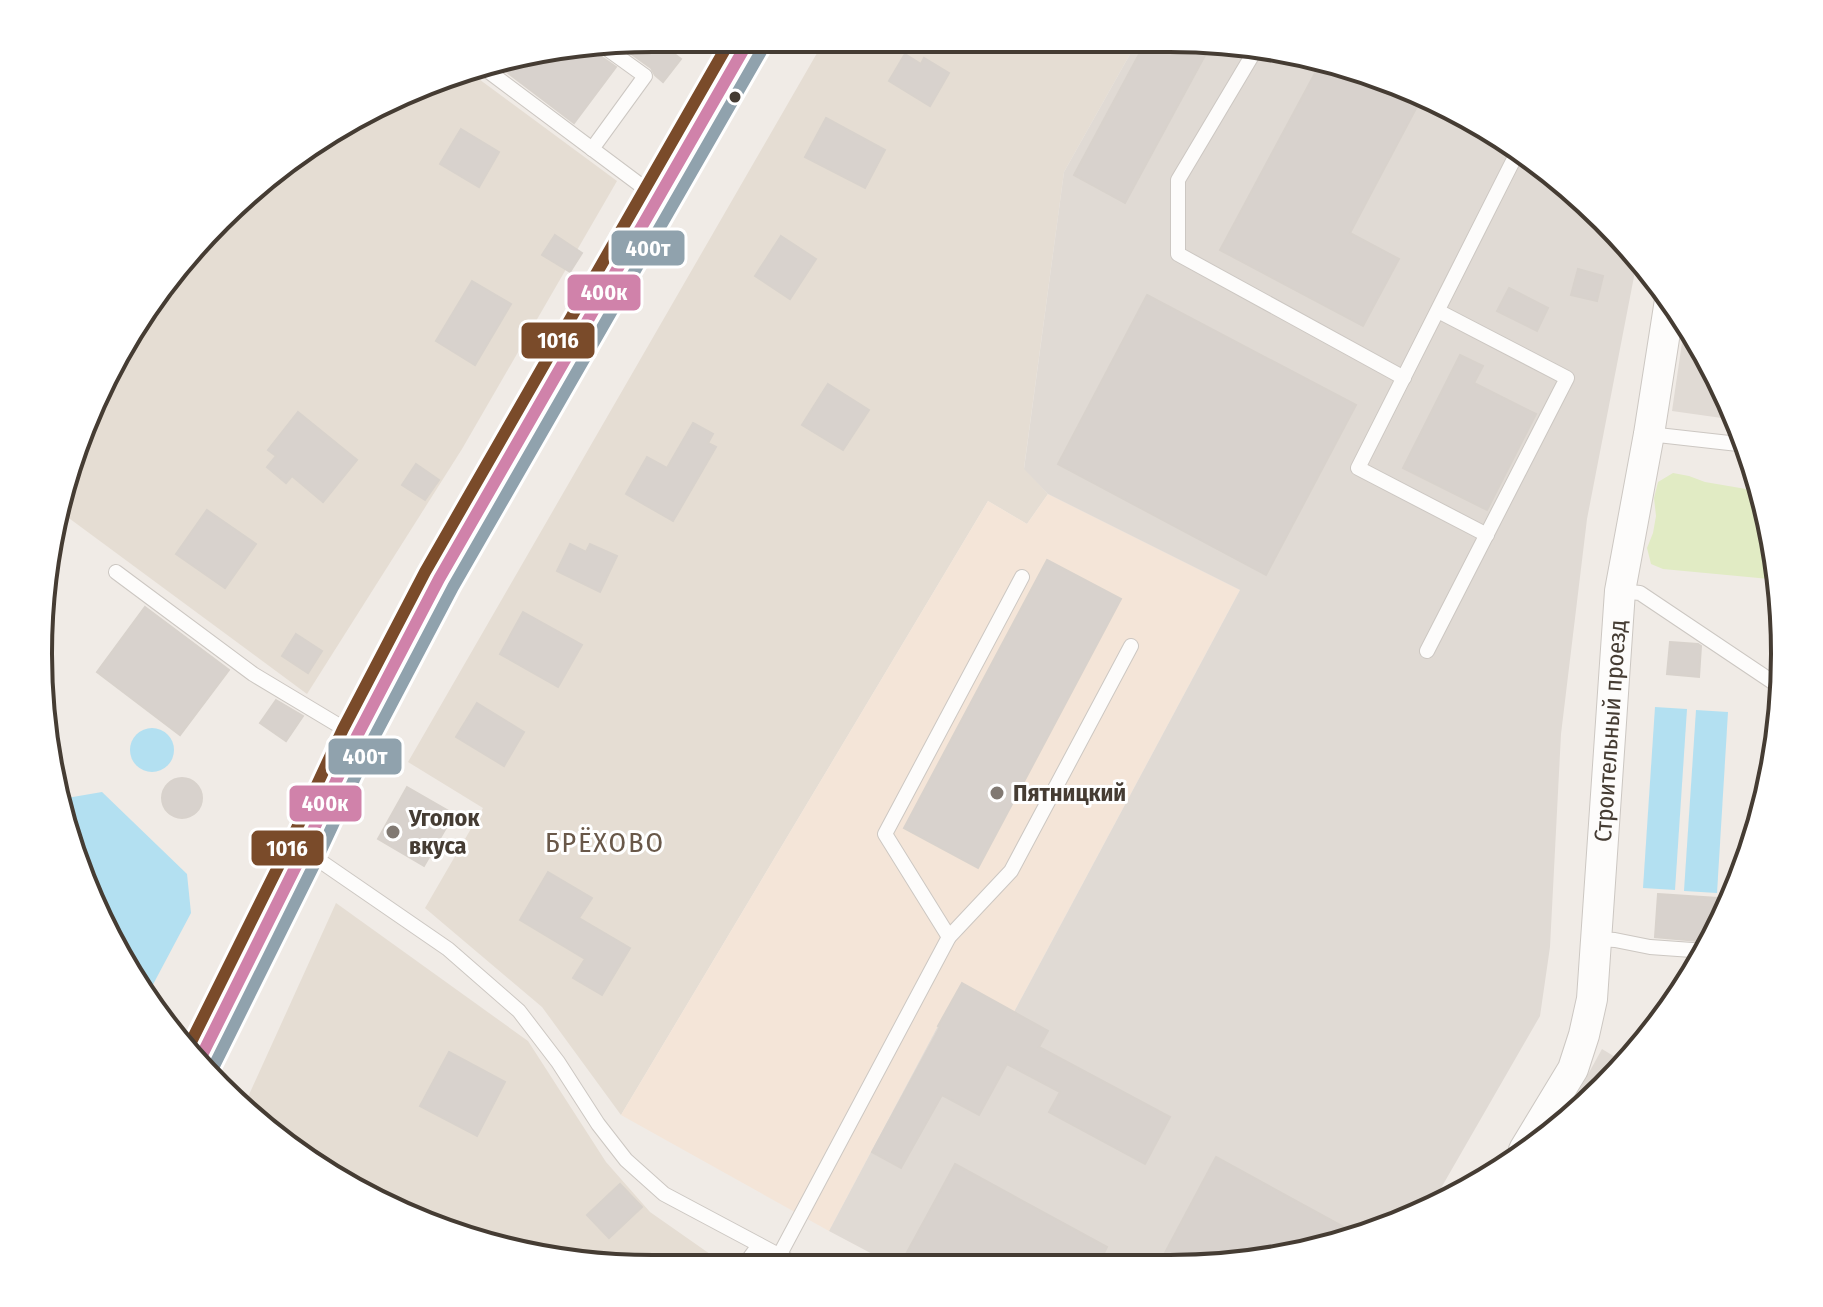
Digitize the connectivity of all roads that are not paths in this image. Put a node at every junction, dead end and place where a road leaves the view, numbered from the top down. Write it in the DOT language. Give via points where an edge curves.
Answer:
graph roads {
  1 [pos="742,52"];
  2 [pos="613,53"];
  3 [pos="1251,58"];
  4 [pos="492,74"];
  5 [pos="592,149"];
  6 [pos="1514,160"];
  7 [pos="658,198"];
  8 [pos="1438,311"];
  9 [pos="1668,316"];
  10 [pos="1404,378"];
  11 [pos="1649,434"];
  12 [pos="1733,443"];
  13 [pos="1487,535"];
  14 [pos="116,572"];
  15 [pos="1022,577"];
  16 [pos="1620,591"];
  17 [pos="1131,646"];
  18 [pos="1427,651"];
  19 [pos="1770,680"];
  20 [pos="357,736"];
  21 [pos="303,852"];
  22 [pos="949,937"];
  23 [pos="1596,939"];
  24 [pos="1692,950"];
  25 [pos="203,1052"];
  26 [pos="1535,1132"];
  27 [pos="759,1245"];
  28 [pos="752,1255"];
  29 [pos="777,1255"];
  30 [pos="780,1255"];
  1 -- 7 [label="main road"];
  2 -- 5 [label="lane" via="645,76"];
  3 -- 10 [label="lane" via="1178,180 1178,254"];
  4 -- 5 [label="lane"];
  5 -- 7 [label="lane"];
  6 -- 8 [label="lane"];
  7 -- 20 [label="main road" via="439,579"];
  8 -- 10 [label="lane"];
  8 -- 13 [label="lane" via="1567,378"];
  9 -- 11 [label="street, Строительный проезд"];
  10 -- 13 [label="lane" via="1358,468"];
  11 -- 12 [label="lane"];
  11 -- 16 [label="street, Строительный проезд"];
  13 -- 18 [label="lane"];
  14 -- 20 [label="lane" via="253,674"];
  15 -- 22 [label="lane" via="885,834"];
  16 -- 19 [label="lane" via="1640,593"];
  16 -- 23 [label="street, Строительный проезд"];
  17 -- 22 [label="lane" via="1011,871"];
  20 -- 21 [label="main road"];
  21 -- 25 [label="main road"];
  21 -- 27 [label="lane" via="448,949 519,1011 626,1160 664,1194"];
  22 -- 30 [label="lane"];
  23 -- 24 [label="lane"];
  23 -- 26 [label="street, Строительный проезд" via="1584,1035 1573,1069"];
  27 -- 28 [label="lane"];
  27 -- 29 [label="lane"];
}
